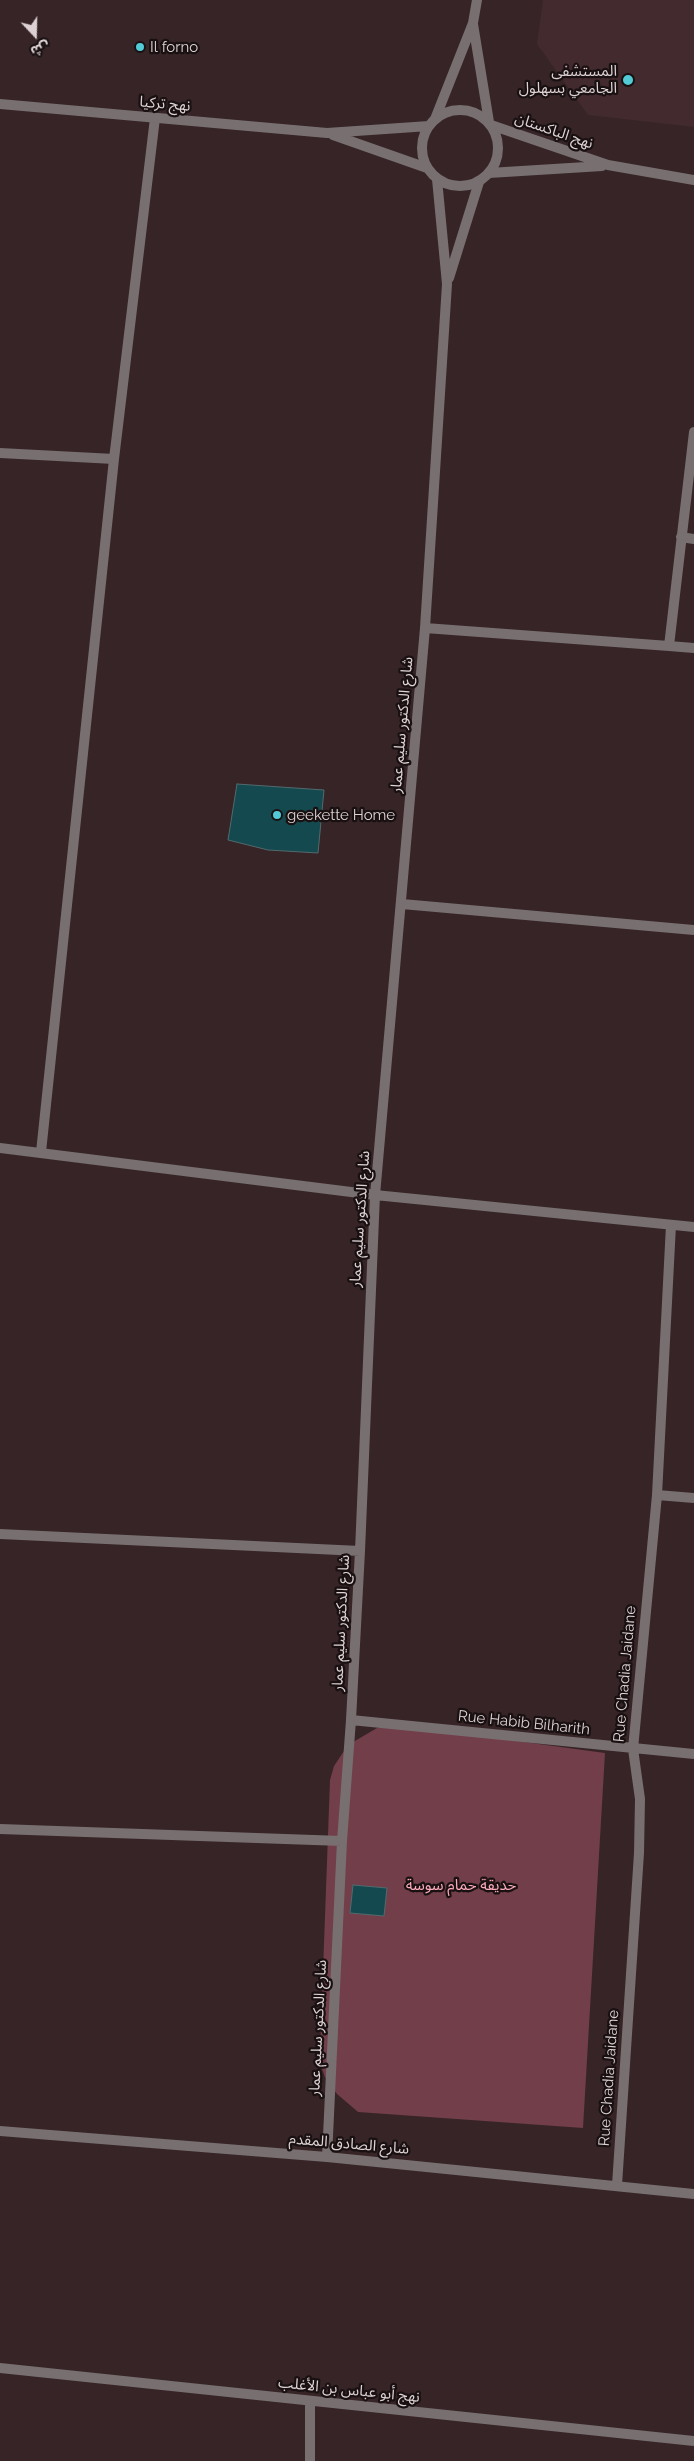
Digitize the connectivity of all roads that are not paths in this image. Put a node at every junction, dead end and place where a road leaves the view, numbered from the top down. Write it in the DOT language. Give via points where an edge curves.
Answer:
graph roads {
  1 [pos="477,0"];
  2 [pos="473,23"];
  3 [pos="0,104"];
  4 [pos="155,118"];
  5 [pos="432,122"];
  6 [pos="490,123"];
  7 [pos="327,133"];
  8 [pos="608,165"];
  9 [pos="427,168"];
  10 [pos="489,173"];
  11 [pos="437,179"];
  12 [pos="694,180"];
  13 [pos="479,182"];
  14 [pos="447,284"];
  15 [pos="694,432"];
  16 [pos="0,453"];
  17 [pos="114,459"];
  18 [pos="681,538"];
  19 [pos="694,539"];
  20 [pos="425,628"];
  21 [pos="670,646"];
  22 [pos="694,648"];
  23 [pos="402,904"];
  24 [pos="694,930"];
  25 [pos="0,1148"];
  26 [pos="41,1152"];
  27 [pos="375,1195"];
  28 [pos="671,1225"];
  29 [pos="694,1227"];
  30 [pos="657,1495"];
  31 [pos="694,1498"];
  32 [pos="0,1534"];
  33 [pos="360,1551"];
  34 [pos="351,1720"];
  35 [pos="633,1749"];
  36 [pos="694,1754"];
  37 [pos="0,1829"];
  38 [pos="342,1841"];
  39 [pos="0,2132"];
  40 [pos="327,2157"];
  41 [pos="617,2185"];
  42 [pos="694,2194"];
  43 [pos="0,2368"];
  44 [pos="310,2401"];
  45 [pos="694,2441"];
  46 [pos="310,2461"];
  1 -- 2 [label="street"];
  2 -- 5 [label="street"];
  2 -- 6 [label="street"];
  3 -- 4 [label="street, نهج تركيا"];
  4 -- 7 [label="street, نهج تركيا"];
  4 -- 17 [label="street"];
  5 -- 6 [label="street" via="448,112 463,110 477,113"];
  5 -- 7 [label="street, نهج تركيا"];
  5 -- 9 [label="street" via="422,139 422,154"];
  6 -- 8 [label="street, نهج الباكستان"];
  6 -- 10 [label="street" via="498,140 498,158"];
  7 -- 9 [label="street, نهج تركيا"];
  8 -- 10 [label="street, نهج الباكستان"];
  8 -- 12 [label="street, نهج الباكستان"];
  9 -- 11 [label="street"];
  10 -- 13 [label="street"];
  11 -- 13 [label="street" via="450,185 465,186"];
  11 -- 14 [label="street"];
  13 -- 14 [label="street"];
  14 -- 20 [label="street, شارع الدكتور سليم عمار"];
  15 -- 18 [label="street"];
  16 -- 17 [label="street"];
  17 -- 26 [label="street"];
  18 -- 19 [label="street"];
  18 -- 21 [label="street"];
  20 -- 21 [label="street"];
  20 -- 23 [label="street, شارع الدكتور سليم عمار"];
  21 -- 22 [label="street"];
  23 -- 24 [label="street"];
  23 -- 27 [label="street, شارع الدكتور سليم عمار"];
  25 -- 26 [label="street"];
  26 -- 27 [label="street"];
  27 -- 28 [label="street"];
  27 -- 33 [label="street, شارع الدكتور سليم عمار"];
  28 -- 29 [label="street"];
  28 -- 30 [label="street, Rue Chadia Jaidane"];
  30 -- 31 [label="street"];
  30 -- 35 [label="street, Rue Chadia Jaidane"];
  32 -- 33 [label="street"];
  33 -- 34 [label="street, شارع الدكتور سليم عمار"];
  34 -- 35 [label="street, Rue Habib Bilharith"];
  34 -- 38 [label="street, شارع الدكتور سليم عمار"];
  35 -- 36 [label="street, Rue Habib Bilharith"];
  35 -- 41 [label="street, Rue Chadia Jaidane" via="640,1799 639,1853"];
  37 -- 38 [label="street"];
  38 -- 40 [label="street, شارع الدكتور سليم عمار"];
  39 -- 40 [label="street, شارع الصادق المقدم"];
  40 -- 41 [label="street, شارع الصادق المقدم"];
  41 -- 42 [label="street, شارع الصادق المقدم"];
  43 -- 44 [label="street, نهج أبو عباس بن الأغلب"];
  44 -- 45 [label="street, نهج أبو عباس بن الأغلب"];
  44 -- 46 [label="street"];
}
